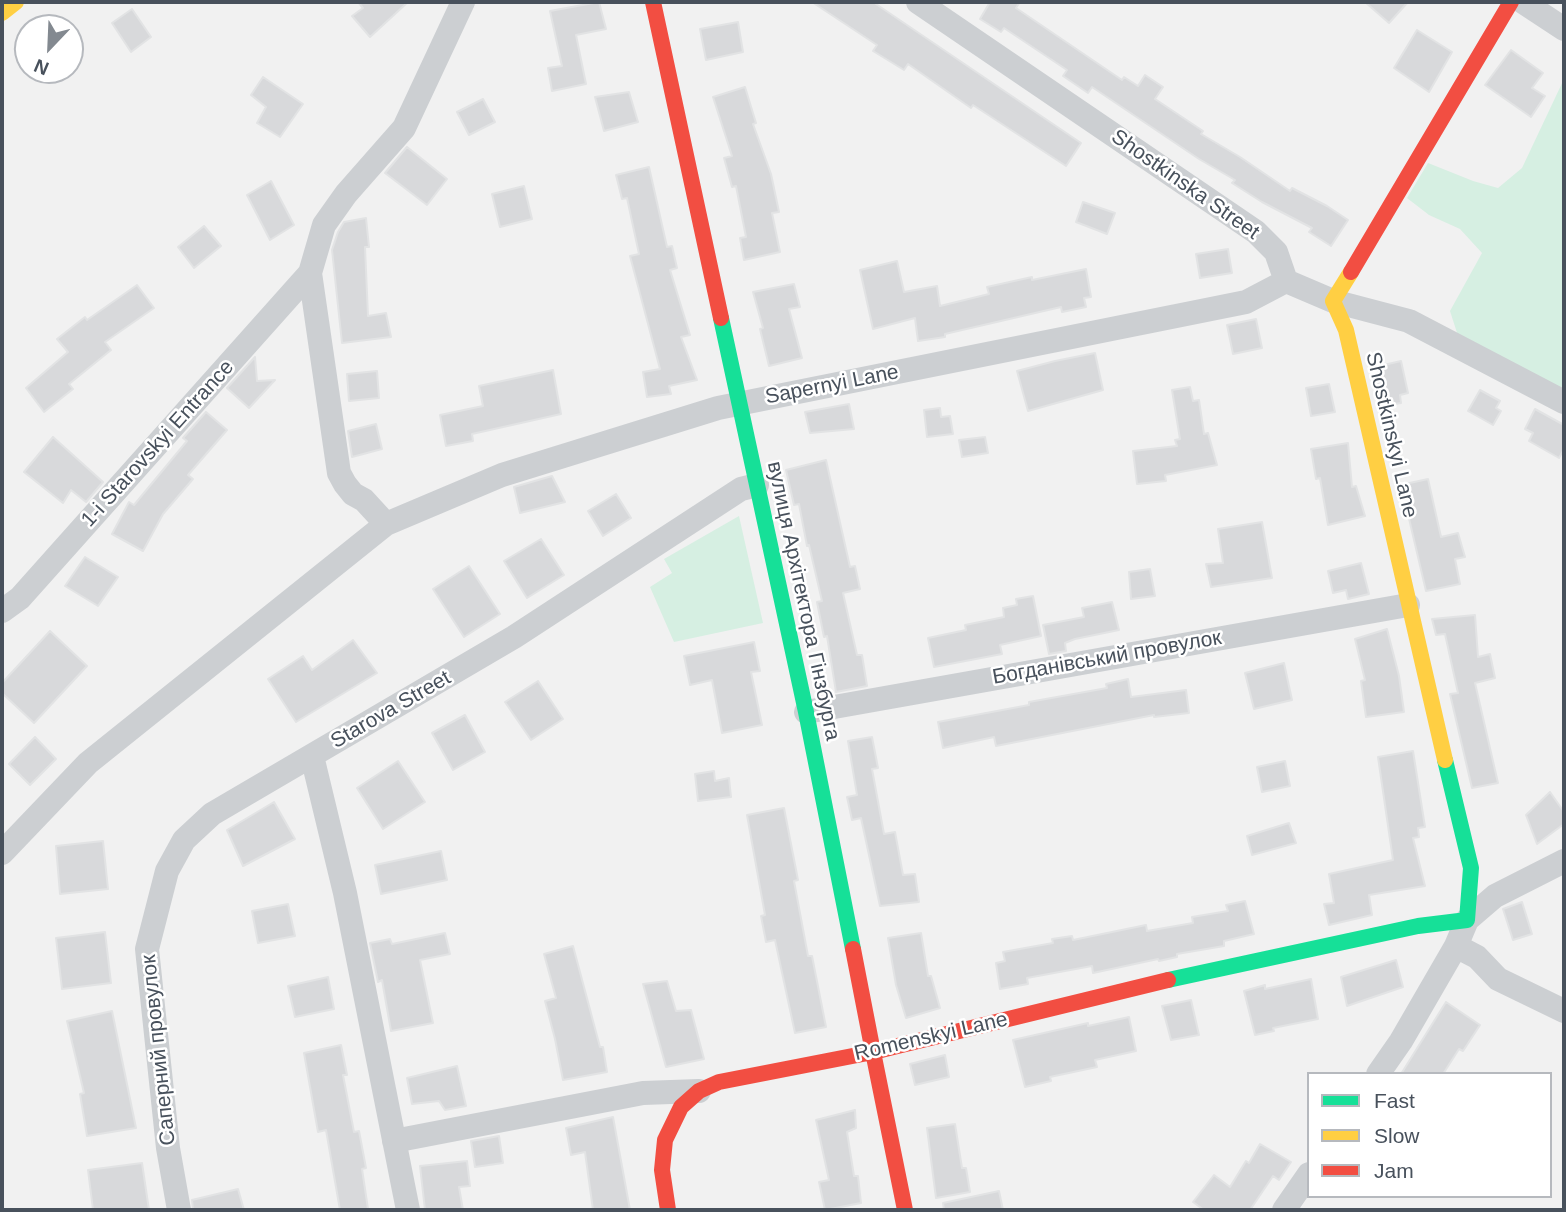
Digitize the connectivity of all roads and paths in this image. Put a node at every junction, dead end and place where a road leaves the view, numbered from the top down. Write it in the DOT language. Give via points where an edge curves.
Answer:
graph roads {
  1 [pos="16,2"];
  2 [pos="463,2"];
  3 [pos="653,2"];
  4 [pos="918,2"];
  5 [pos="1511,2"];
  6 [pos="1523,2"];
  7 [pos="2,13"];
  8 [pos="1564,29"];
  9 [pos="310,273"];
  10 [pos="1286,281"];
  11 [pos="1333,301"];
  12 [pos="1564,402"];
  13 [pos="740,403"];
  14 [pos="757,485"];
  15 [pos="386,524"];
  16 [pos="1408,605"];
  17 [pos="2,611"];
  18 [pos="806,712"];
  19 [pos="312,756"];
  20 [pos="2,853"];
  21 [pos="1564,861"];
  22 [pos="1467,920"];
  23 [pos="1456,946"];
  24 [pos="1564,1012"];
  25 [pos="873,1052"];
  26 [pos="1379,1072"];
  27 [pos="699,1091"];
  28 [pos="394,1141"];
  29 [pos="1307,1177"];
  30 [pos="179,1210"];
  31 [pos="408,1210"];
  32 [pos="668,1210"];
  33 [pos="905,1210"];
  34 [pos="1284,1210"];
  1 -- 7 [label="street"];
  2 -- 9 [label="street" via="404,128 324,225"];
  3 -- 13 [label="street, вулиця Архітектора Гінзбурга"];
  4 -- 10 [label="street, Shostkinska Street" via="1256,232 1276,252"];
  5 -- 11 [label="street"];
  6 -- 8 [label="street"];
  9 -- 15 [label="street" via="339,473 353,494"];
  9 -- 17 [label="street, 1-i Starovskyi Entrance" via="20,598"];
  10 -- 11 [label="street"];
  10 -- 13 [label="street, Sapernyi Lane" via="1246,302"];
  11 -- 12 [label="street" via="1409,321"];
  11 -- 16 [label="street, Shostkinskyi Lane" via="1346,330"];
  13 -- 14 [label="street, вулиця Архітектора Гінзбурга"];
  13 -- 15 [label="street, Sapernyi Lane" via="502,475"];
  14 -- 18 [label="street, вулиця Архітектора Гінзбурга"];
  14 -- 19 [label="street, Starova Street" via="741,489 514,637"];
  15 -- 20 [label="street" via="88,763"];
  16 -- 18 [label="street, Богданівський провулок"];
  16 -- 22 [label="street, Shostkinskyi Lane" via="1471,868"];
  18 -- 25 [label="street, вулиця Архітектора Гінзбурга"];
  19 -- 28 [label="street, Starova Street" via="345,893"];
  19 -- 30 [label="street, Саперний провулок" via="212,814 184,840 167,871 147,950"];
  21 -- 22 [label="street" via="1495,895"];
  22 -- 23 [label="street"];
  22 -- 25 [label="street, Romenskyi Lane" via="1418,926 1176,978"];
  23 -- 24 [label="street" via="1477,957 1498,979"];
  23 -- 26 [label="street"];
  25 -- 27 [label="street, Romenskyi Lane" via="719,1082"];
  25 -- 33 [label="street, вулиця Архітектора Гінзбурга"];
  27 -- 28 [label="street, Romenskyi Lane" via="643,1093"];
  27 -- 32 [label="street" via="681,1107 665,1140 662,1170"];
  28 -- 31 [label="street, Starova Street"];
  29 -- 34 [label="street"];
}
